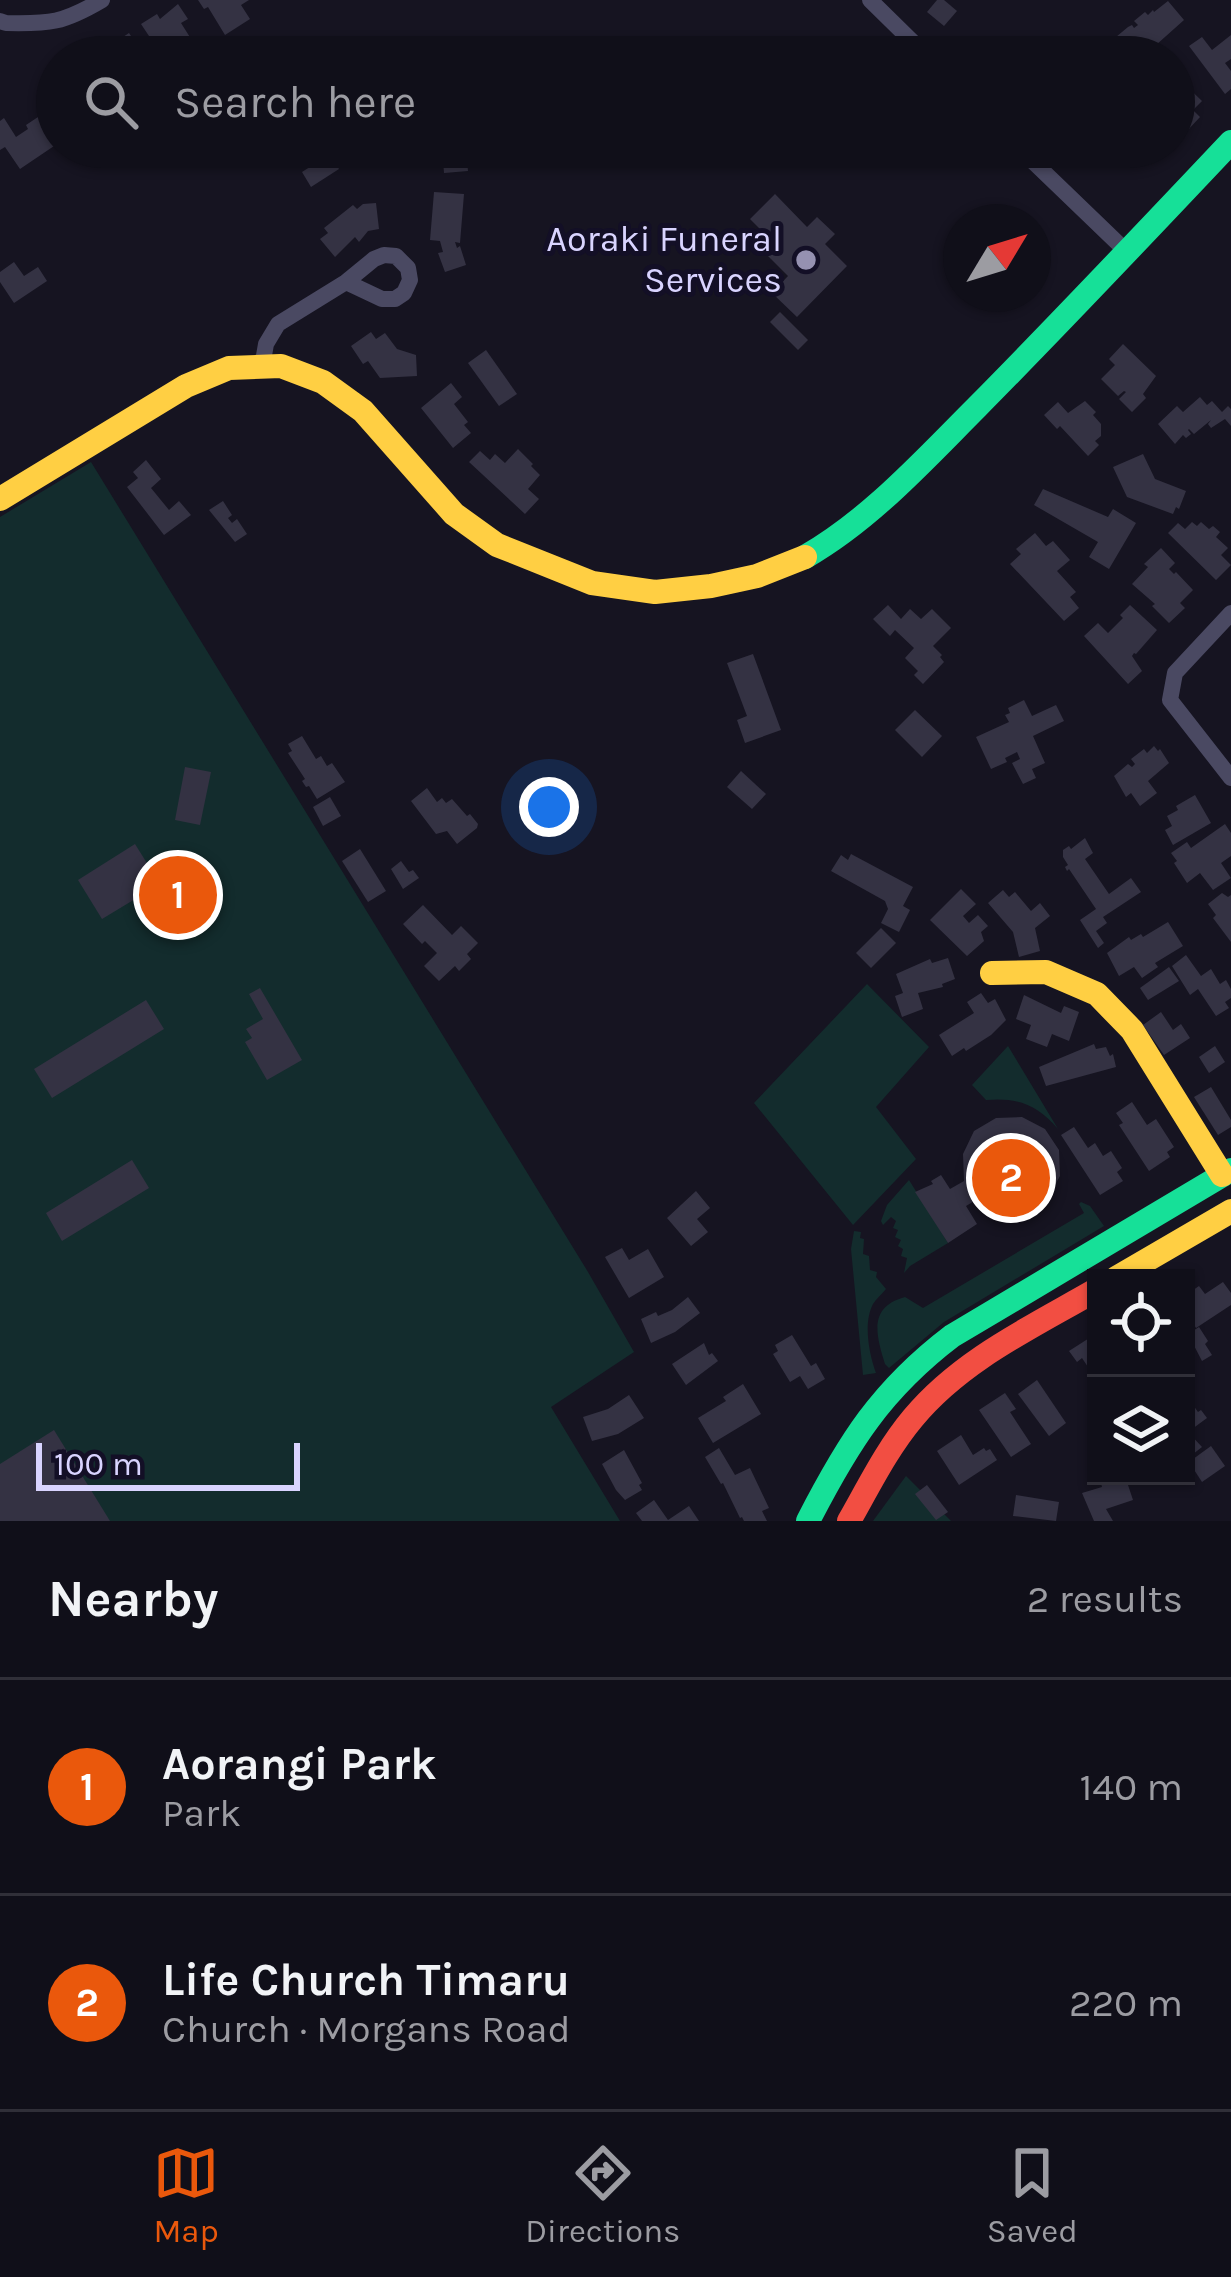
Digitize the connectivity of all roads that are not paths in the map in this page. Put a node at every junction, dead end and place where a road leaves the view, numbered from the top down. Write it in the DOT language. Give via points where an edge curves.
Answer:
graph roads {
  1 [pos="102,0"];
  2 [pos="870,0"];
  3 [pos="0,21"];
  4 [pos="907,36"];
  5 [pos="1231,142"];
  6 [pos="1040,168"];
  7 [pos="1127,252"];
  8 [pos="346,282"];
  9 [pos="262,367"];
  10 [pos="0,499"];
  11 [pos="1231,613"];
  12 [pos="1231,778"];
  13 [pos="992,973"];
  14 [pos="1227,1172"];
  15 [pos="1231,1211"];
  16 [pos="1131,1269"];
  17 [pos="1087,1295"];
  18 [pos="808,1521"];
  19 [pos="850,1521"];
  1 -- 3 [label="street" via="53,24"];
  2 -- 4 [label="street"];
  5 -- 7 [label="street"];
  6 -- 7 [label="street"];
  7 -- 9 [label="street" via="844,534 806,557 710,586 655,592 592,583 496,545 454,514 363,410 323,382"];
  8 -- 9 [label="street" via="278,324"];
  9 -- 10 [label="street" via="229,368 186,386"];
  11 -- 12 [label="street" via="1175,673 1170,700"];
  13 -- 14 [label="street" via="1046,972 1096,994 1132,1030"];
  14 -- 18 [label="street" via="909,1368 863,1421"];
  15 -- 16 [label="street"];
  17 -- 19 [label="street" via="926,1403"];
}
